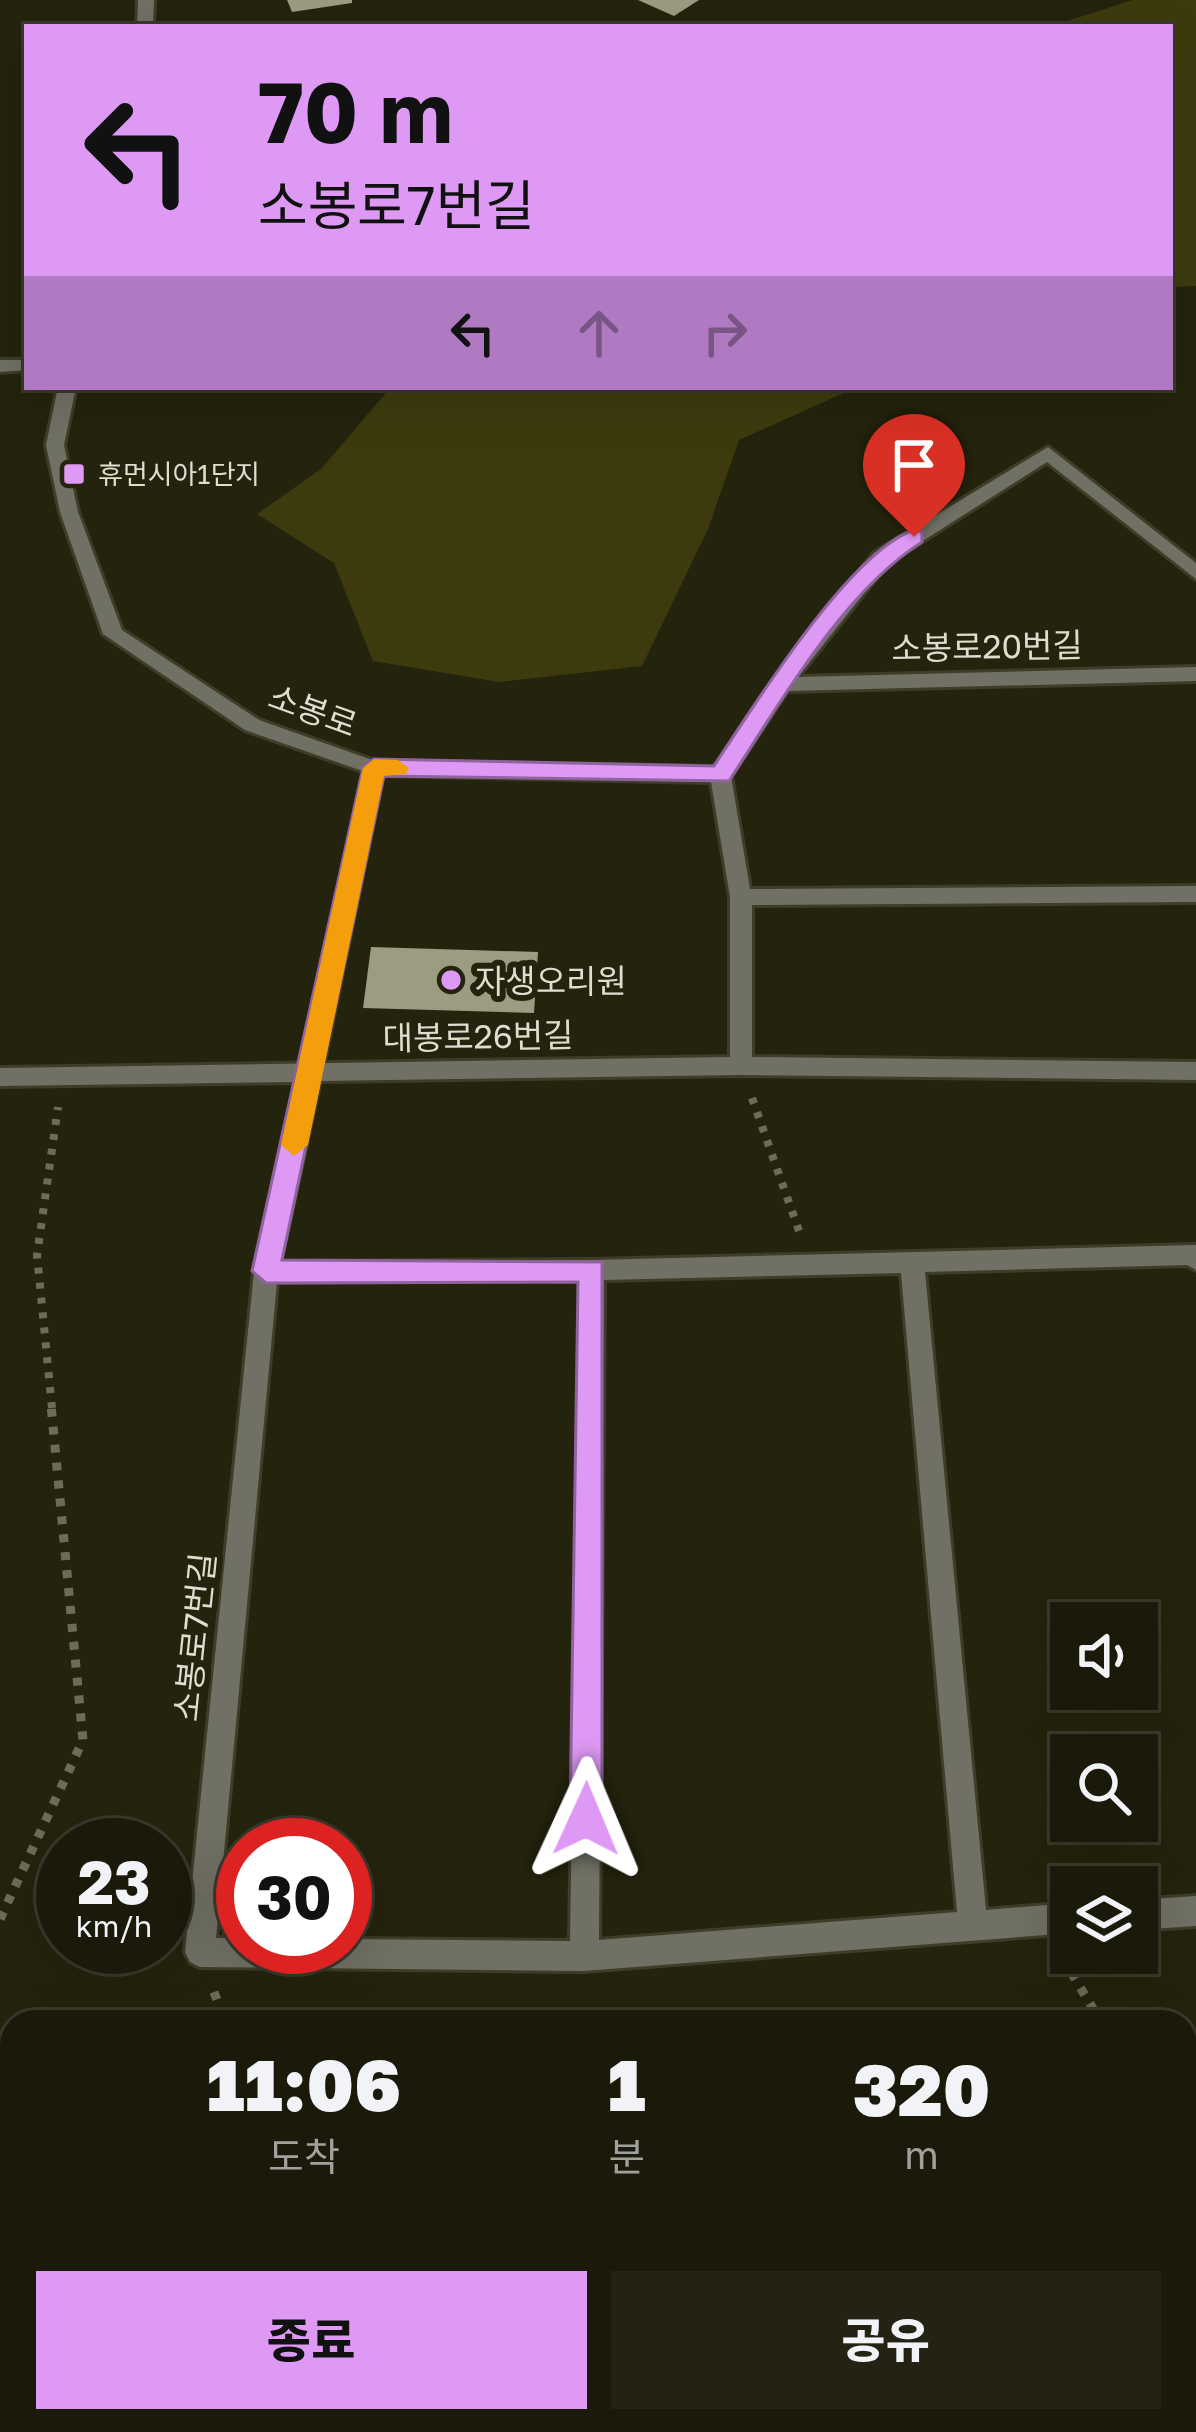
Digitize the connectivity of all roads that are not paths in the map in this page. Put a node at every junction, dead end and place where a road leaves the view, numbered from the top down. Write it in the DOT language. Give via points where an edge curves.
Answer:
graph roads {
  1 [pos="66,390"];
  2 [pos="1196,573"];
  3 [pos="1196,674"];
  4 [pos="781,684"];
  5 [pos="374,768"];
  6 [pos="720,775"];
  7 [pos="1196,894"];
  8 [pos="741,898"];
  9 [pos="741,1066"];
  10 [pos="1196,1071"];
  11 [pos="311,1072"];
  12 [pos="0,1077"];
  13 [pos="1196,1260"];
  14 [pos="911,1262"];
  15 [pos="592,1270"];
  16 [pos="266,1271"];
  17 [pos="1196,1911"];
  18 [pos="1158,1914"];
  19 [pos="1050,1919"];
  20 [pos="973,1926"];
  21 [pos="584,1956"];
  1 -- 5 [label="street, 소봉로" via="55,445 69,512 113,634 252,725"];
  2 -- 4 [label="street" via="1048,453 881,558"];
  3 -- 4 [label="street, 소봉로20번길"];
  4 -- 6 [label="street"];
  5 -- 6 [label="street, 소봉로"];
  5 -- 11 [label="street"];
  6 -- 8 [label="street"];
  7 -- 8 [label="street"];
  8 -- 9 [label="street"];
  9 -- 10 [label="street"];
  9 -- 11 [label="street, 대봉로26번길"];
  11 -- 12 [label="street, 대봉로26번길"];
  11 -- 16 [label="street"];
  13 -- 14 [label="street"];
  14 -- 15 [label="street"];
  14 -- 20 [label="street"];
  15 -- 16 [label="street"];
  15 -- 21 [label="street"];
  16 -- 21 [label="street, 소봉로7번길" via="200,1952"];
  17 -- 18 [label="street"];
  19 -- 20 [label="street, 소봉로7번길"];
  20 -- 21 [label="street, 소봉로7번길"];
}
